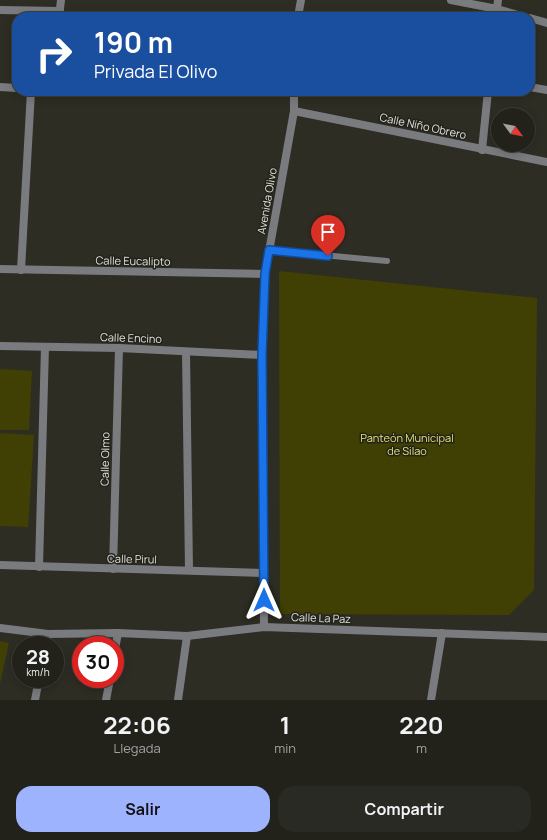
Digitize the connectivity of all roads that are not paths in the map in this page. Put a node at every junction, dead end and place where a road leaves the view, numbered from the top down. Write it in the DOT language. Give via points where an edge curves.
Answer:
graph roads {
  1 [pos="60,0"];
  2 [pos="301,0"];
  3 [pos="451,0"];
  4 [pos="498,0"];
  5 [pos="0,10"];
  6 [pos="30,12"];
  7 [pos="60,12"];
  8 [pos="299,12"];
  9 [pos="493,12"];
  10 [pos="497,12"];
  11 [pos="535,19"];
  12 [pos="547,23"];
  13 [pos="0,87"];
  14 [pos="12,88"];
  15 [pos="535,88"];
  16 [pos="547,90"];
  17 [pos="31,96"];
  18 [pos="294,96"];
  19 [pos="487,96"];
  20 [pos="294,111"];
  21 [pos="482,150"];
  22 [pos="547,162"];
  23 [pos="269,250"];
  24 [pos="387,261"];
  25 [pos="0,269"];
  26 [pos="21,270"];
  27 [pos="265,274"];
  28 [pos="0,346"];
  29 [pos="45,347"];
  30 [pos="119,348"];
  31 [pos="186,352"];
  32 [pos="262,355"];
  33 [pos="0,565"];
  34 [pos="38,567"];
  35 [pos="113,569"];
  36 [pos="189,570"];
  37 [pos="264,573"];
  38 [pos="264,627"];
  39 [pos="0,628"];
  40 [pos="118,633"];
  41 [pos="442,633"];
  42 [pos="48,634"];
  43 [pos="117,636"];
  44 [pos="187,636"];
  45 [pos="547,636"];
  46 [pos="37,688"];
  47 [pos="108,688"];
  48 [pos="35,700"];
  49 [pos="106,700"];
  50 [pos="178,700"];
  51 [pos="431,700"];
  1 -- 7 [label="street"];
  2 -- 8 [label="street"];
  3 -- 9 [label="street"];
  4 -- 10 [label="street"];
  5 -- 6 [label="street"];
  11 -- 12 [label="street"];
  13 -- 14 [label="street"];
  15 -- 16 [label="street"];
  17 -- 26 [label="street"];
  18 -- 20 [label="street, Avenida Olivo"];
  19 -- 21 [label="street"];
  20 -- 21 [label="street, Calle Niño Obrero"];
  20 -- 23 [label="street, Avenida Olivo"];
  21 -- 22 [label="street, Calle Niño Obrero"];
  23 -- 24 [label="lane"];
  23 -- 27 [label="street, Avenida Olivo"];
  25 -- 26 [label="street, Calle Eucalipto"];
  26 -- 27 [label="street, Calle Eucalipto"];
  27 -- 32 [label="street, Avenida Olivo"];
  28 -- 29 [label="street, Calle Encino"];
  29 -- 30 [label="street, Calle Encino"];
  29 -- 34 [label="street"];
  30 -- 31 [label="street, Calle Encino"];
  30 -- 35 [label="street, Calle Olmo"];
  31 -- 32 [label="street, Calle Encino"];
  31 -- 36 [label="street"];
  32 -- 37 [label="street, Avenida Olivo"];
  33 -- 34 [label="street, Calle Pirul"];
  34 -- 35 [label="street, Calle Pirul"];
  35 -- 36 [label="street, Calle Pirul"];
  36 -- 37 [label="street, Calle Pirul"];
  37 -- 38 [label="street, Avenida Olivo"];
  38 -- 41 [label="street, Calle La Paz"];
  38 -- 44 [label="street, Calle La Paz"];
  39 -- 42 [label="street, Calle La Paz"];
  40 -- 42 [label="street, Calle La Paz"];
  40 -- 43 [label="street"];
  40 -- 44 [label="street, Calle La Paz"];
  41 -- 45 [label="street, Calle La Paz"];
  41 -- 51 [label="street"];
  44 -- 50 [label="street"];
  46 -- 48 [label="street"];
  47 -- 49 [label="street"];
}
